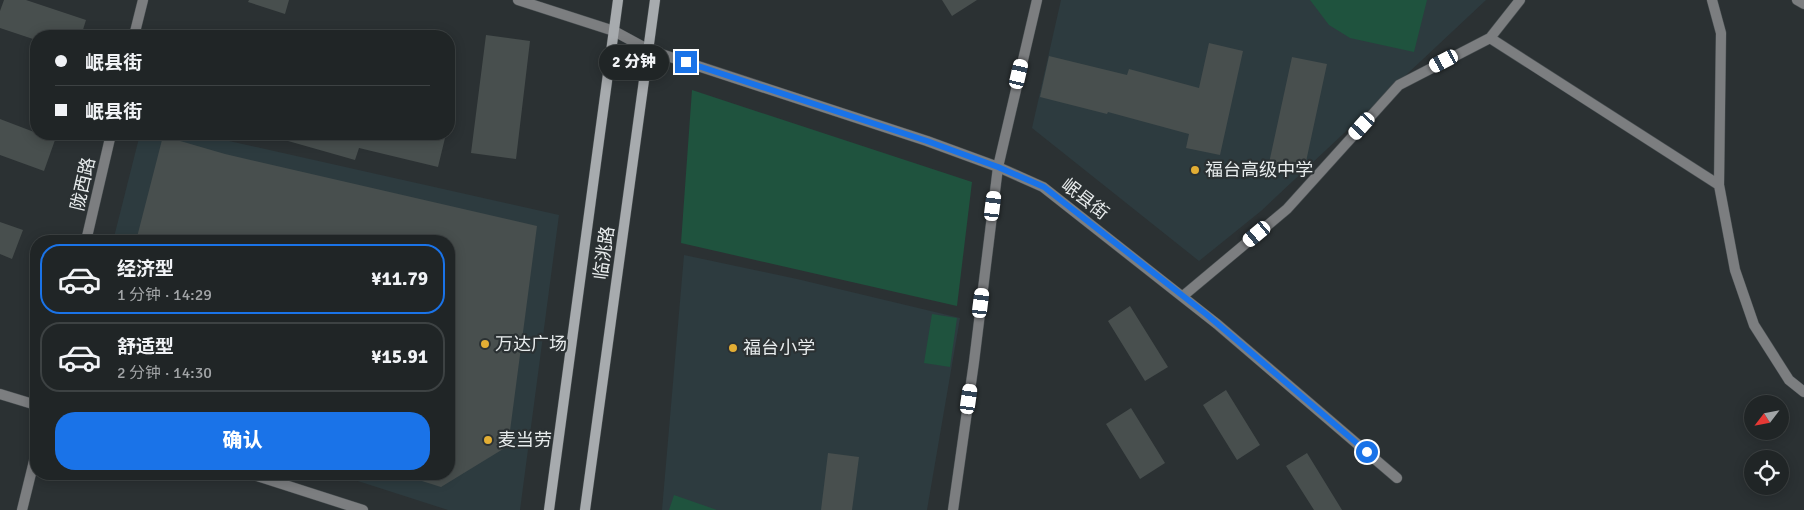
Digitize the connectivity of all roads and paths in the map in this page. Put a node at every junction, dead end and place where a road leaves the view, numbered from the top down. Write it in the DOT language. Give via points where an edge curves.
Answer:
graph roads {
  1 [pos="143,0"];
  2 [pos="518,0"];
  3 [pos="618,0"];
  4 [pos="656,0"];
  5 [pos="1036,0"];
  6 [pos="1520,0"];
  7 [pos="1712,0"];
  8 [pos="1797,0"];
  9 [pos="1804,4"];
  10 [pos="136,30"];
  11 [pos="614,31"];
  12 [pos="1490,38"];
  13 [pos="650,50"];
  14 [pos="110,140"];
  15 [pos="998,167"];
  16 [pos="1719,185"];
  17 [pos="87,235"];
  18 [pos="1183,296"];
  19 [pos="1804,392"];
  20 [pos="0,394"];
  21 [pos="30,403"];
  22 [pos="30,477"];
  23 [pos="1397,478"];
  24 [pos="270,480"];
  25 [pos="22,510"];
  26 [pos="363,510"];
  27 [pos="549,510"];
  28 [pos="585,510"];
  29 [pos="953,510"];
  1 -- 10 [label="street"];
  2 -- 11 [label="street, 岷县街"];
  3 -- 11 [label="main road, 临洮路"];
  4 -- 13 [label="main road, 临洮路"];
  5 -- 15 [label="street"];
  6 -- 12 [label="street"];
  7 -- 16 [label="street" via="1721,33"];
  8 -- 9 [label="street"];
  11 -- 13 [label="street, 岷县街"];
  11 -- 27 [label="main road, 临洮路"];
  12 -- 16 [label="street"];
  12 -- 18 [label="street" via="1399,85 1287,210"];
  13 -- 15 [label="street, 岷县街"];
  13 -- 28 [label="main road, 临洮路"];
  14 -- 17 [label="street, 陇西路"];
  15 -- 18 [label="street, 岷县街" via="1044,187"];
  15 -- 29 [label="street"];
  16 -- 19 [label="street" via="1735,270 1754,325 1789,380"];
  18 -- 23 [label="street, 岷县街"];
  20 -- 21 [label="street"];
  22 -- 25 [label="street"];
  24 -- 26 [label="street"];
}
